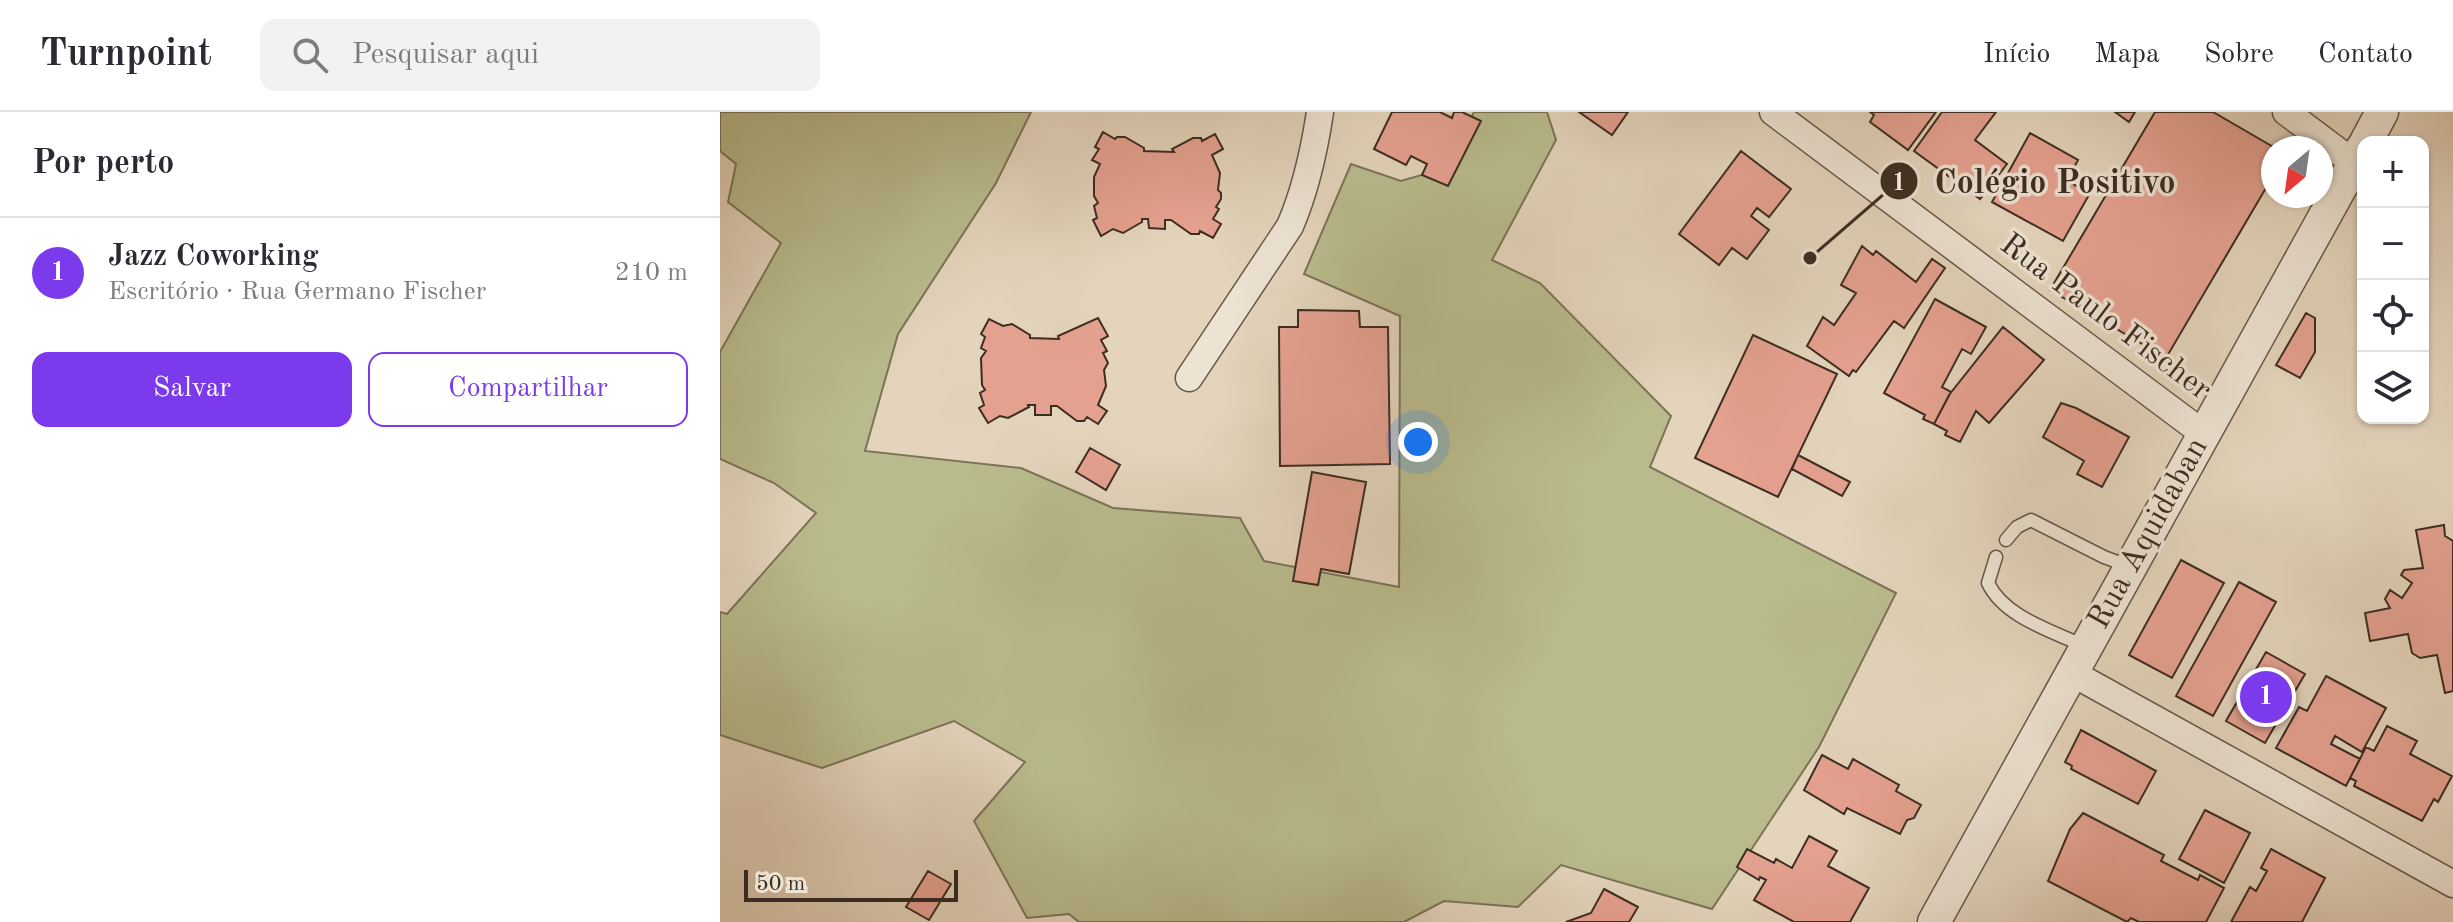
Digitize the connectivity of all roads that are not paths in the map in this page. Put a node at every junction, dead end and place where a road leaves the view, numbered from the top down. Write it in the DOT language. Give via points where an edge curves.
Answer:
graph roads {
  1 [pos="1320,112"];
  2 [pos="1773,112"];
  3 [pos="2286,112"];
  4 [pos="2382,112"];
  5 [pos="2369,136"];
  6 [pos="2357,149"];
  7 [pos="2357,158"];
  8 [pos="1189,378"];
  9 [pos="2204,434"];
  10 [pos="2006,540"];
  11 [pos="1996,557"];
  12 [pos="2131,567"];
  13 [pos="2079,660"];
  14 [pos="2453,884"];
  15 [pos="1934,922"];
  1 -- 8 [label="street" via="1313,159 1290,226"];
  2 -- 9 [label="street, Rua Paulo Fischer"];
  3 -- 6 [label="street"];
  4 -- 5 [label="street, Rua Aquidaban"];
  7 -- 9 [label="street, Rua Aquidaban"];
  9 -- 12 [label="street, Rua Aquidaban"];
  10 -- 12 [label="lane" via="2031,520"];
  11 -- 13 [label="lane" via="1988,583 1995,597"];
  12 -- 13 [label="street, Rua Aquidaban"];
  13 -- 14 [label="street"];
  13 -- 15 [label="street, Rua Aquidaban"];
}
